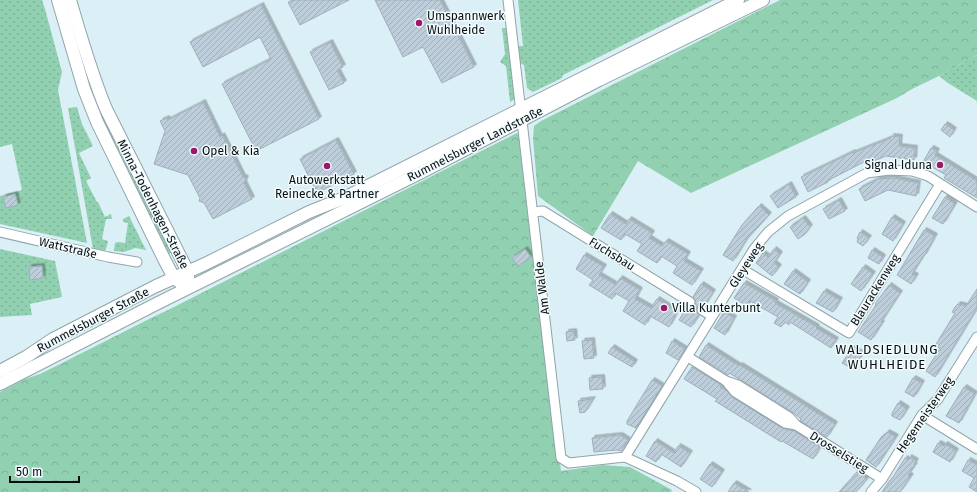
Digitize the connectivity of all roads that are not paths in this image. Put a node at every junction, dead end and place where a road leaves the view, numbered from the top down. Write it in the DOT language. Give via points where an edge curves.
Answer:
graph roads {
  1 [pos="58,0"];
  2 [pos="70,0"];
  3 [pos="508,0"];
  4 [pos="738,0"];
  5 [pos="763,0"];
  6 [pos="522,114"];
  7 [pos="940,184"];
  8 [pos="977,207"];
  9 [pos="533,212"];
  10 [pos="0,232"];
  11 [pos="137,262"];
  12 [pos="742,270"];
  13 [pos="188,272"];
  14 [pos="174,278"];
  15 [pos="188,289"];
  16 [pos="690,302"];
  17 [pos="702,310"];
  18 [pos="712,316"];
  19 [pos="977,337"];
  20 [pos="688,358"];
  21 [pos="0,371"];
  22 [pos="0,384"];
  23 [pos="922,415"];
  24 [pos="977,449"];
  25 [pos="625,458"];
  26 [pos="882,479"];
  27 [pos="696,492"];
  28 [pos="872,492"];
  1 -- 14 [label="main road, Minna-Todenhagen-Straße" via="84,89 97,122"];
  2 -- 13 [label="main road, Minna-Todenhagen-Straße" via="96,85"];
  3 -- 6 [label="street, Am Walde"];
  4 -- 6 [label="main road, Rummelsburger Landstraße"];
  5 -- 6 [label="main road, Rummelsburger Landstraße" via="541,110"];
  6 -- 9 [label="street, Am Walde"];
  6 -- 13 [label="main road, Rummelsburger Landstraße" via="309,212"];
  6 -- 15 [label="main road, Rummelsburger Landstraße" via="420,173"];
  7 -- 8 [label="street, Gleyeweg"];
  7 -- 12 [label="street, Gleyeweg" via="928,176 912,171 889,170 867,173 788,216 768,232"];
  7 -- 12 [label="street, Blaurackenweg" via="849,333"];
  9 -- 16 [label="street, Fuchsbau" via="543,211"];
  9 -- 25 [label="street, Am Walde" via="561,458 569,463"];
  10 -- 11 [label="street, Wattstraße"];
  12 -- 18 [label="street, Gleyeweg"];
  13 -- 14 [label="main road, Rummelsburger Straße"];
  13 -- 15 [label="main road, Minna-Todenhagen-Straße"];
  14 -- 15 [label="main road, Minna-Todenhagen-Straße"];
  14 -- 21 [label="main road, Rummelsburger Straße" via="53,339"];
  15 -- 22 [label="main road, Rummelsburger Straße"];
  17 -- 18 [label="street"];
  18 -- 20 [label="street, Gleyeweg"];
  19 -- 23 [label="street, Hegemeisterweg" via="938,399"];
  20 -- 25 [label="street, Gleyeweg"];
  20 -- 26 [label="street, Drosselstieg" via="789,416 796,425"];
  23 -- 24 [label="street"];
  23 -- 26 [label="street, Hegemeisterweg"];
  25 -- 27 [label="street"];
  26 -- 28 [label="street, Hegemeisterweg"];
}
